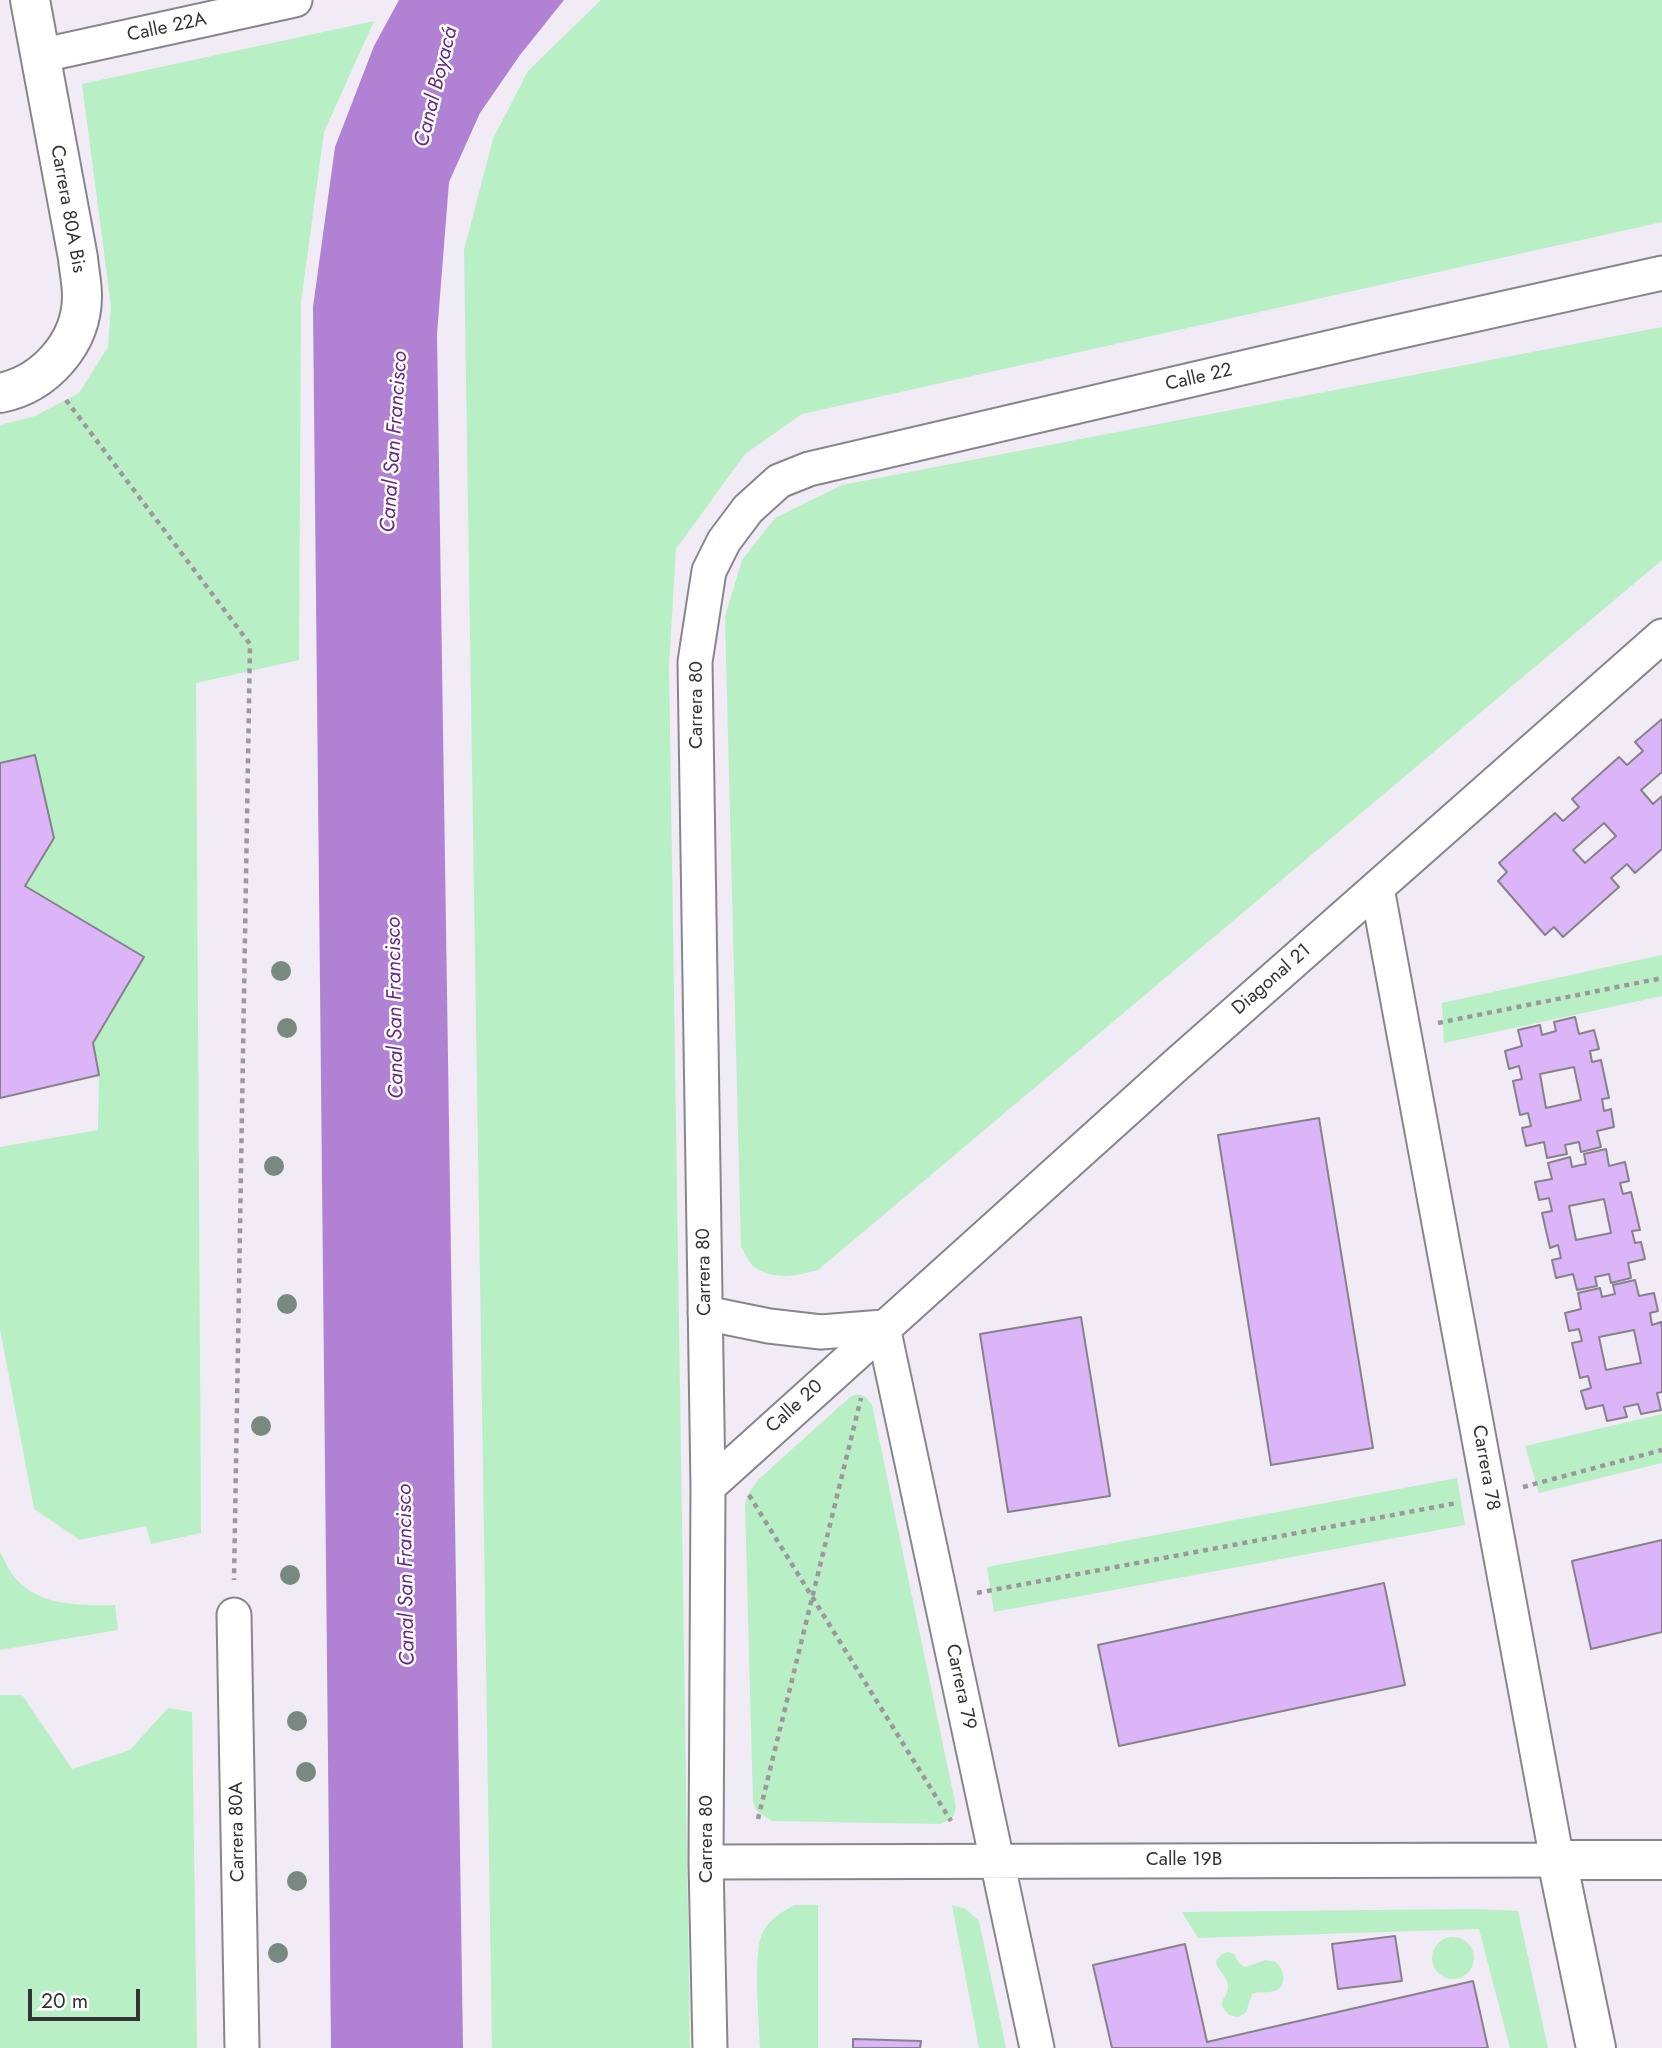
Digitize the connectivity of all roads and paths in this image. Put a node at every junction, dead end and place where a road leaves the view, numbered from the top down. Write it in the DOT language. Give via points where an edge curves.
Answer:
graph roads {
  1 [pos="30,0"];
  2 [pos="295,0"];
  3 [pos="39,56"];
  4 [pos="1662,273"];
  5 [pos="19,385"];
  6 [pos="748,509"];
  7 [pos="1662,636"];
  8 [pos="1377,888"];
  9 [pos="1662,978"];
  10 [pos="1435,1024"];
  11 [pos="705,1313"];
  12 [pos="884,1327"];
  13 [pos="862,1395"];
  14 [pos="1662,1450"];
  15 [pos="708,1486"];
  16 [pos="745,1489"];
  17 [pos="1490,1495"];
  18 [pos="969,1595"];
  19 [pos="812,1597"];
  20 [pos="234,1615"];
  21 [pos="758,1819"];
  22 [pos="953,1824"];
  23 [pos="997,1860"];
  24 [pos="1558,1860"];
  25 [pos="1662,1860"];
  26 [pos="706,1862"];
  27 [pos="242,2048"];
  28 [pos="710,2048"];
  29 [pos="1037,2048"];
  30 [pos="1596,2048"];
  1 -- 3 [label="street, Carrera 80A Bis"];
  2 -- 3 [label="street, Calle 22A"];
  3 -- 5 [label="street, Carrera 80A Bis" via="82,297 78,325 68,347"];
  4 -- 6 [label="street, Calle 22" via="809,469 779,481"];
  5 -- 20 [label="path" via="250,644"];
  6 -- 11 [label="street, Carrera 80" via="709,571 695,662"];
  7 -- 8 [label="street, Diagonal 21"];
  8 -- 12 [label="street, Diagonal 21"];
  8 -- 17 [label="street, Carrera 78"];
  9 -- 10 [label="path"];
  11 -- 12 [label="street" via="821,1332"];
  11 -- 15 [label="street, Carrera 80"];
  12 -- 15 [label="street, Calle 20"];
  12 -- 23 [label="street, Carrera 79"];
  13 -- 19 [label="path"];
  14 -- 17 [label="path"];
  15 -- 26 [label="street, Carrera 80"];
  16 -- 19 [label="path"];
  17 -- 18 [label="path"];
  17 -- 24 [label="street, Carrera 78"];
  19 -- 21 [label="path"];
  19 -- 22 [label="path"];
  20 -- 27 [label="street, Carrera 80A"];
  23 -- 24 [label="street, Calle 19B"];
  23 -- 26 [label="street, Calle 19B"];
  23 -- 29 [label="street, Carrera 79"];
  24 -- 25 [label="street, Calle 19B"];
  24 -- 30 [label="street, Carrera 78"];
  26 -- 28 [label="street, Carrera 80"];
}
